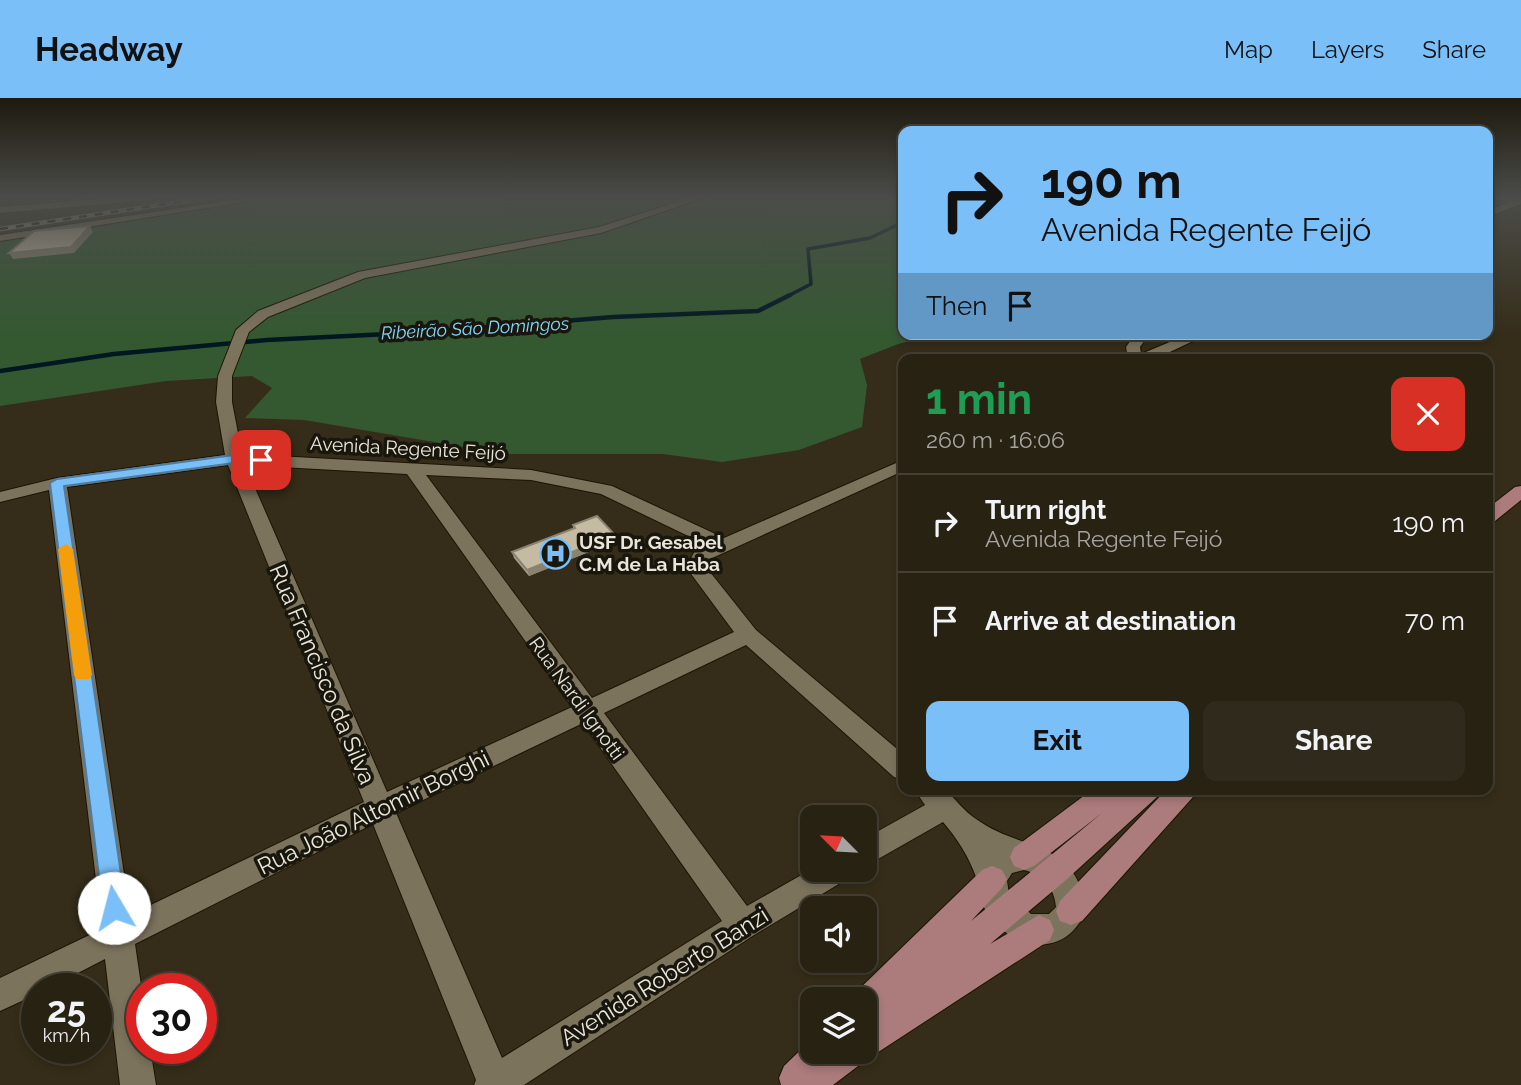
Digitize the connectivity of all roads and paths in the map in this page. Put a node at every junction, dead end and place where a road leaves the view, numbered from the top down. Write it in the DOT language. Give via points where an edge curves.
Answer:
graph roads {
  1 [pos="532,243"];
  2 [pos="1187,340"];
  3 [pos="1154,354"];
  4 [pos="234,459"];
  5 [pos="898,467"];
  6 [pos="413,469"];
  7 [pos="57,483"];
  8 [pos="1521,491"];
  9 [pos="0,497"];
  10 [pos="1493,513"];
  11 [pos="723,545"];
  12 [pos="748,635"];
  13 [pos="586,711"];
  14 [pos="898,765"];
  15 [pos="1105,795"];
  16 [pos="1141,795"];
  17 [pos="1178,795"];
  18 [pos="937,798"];
  19 [pos="379,808"];
  20 [pos="966,828"];
  21 [pos="877,844"];
  22 [pos="1024,857"];
  23 [pos="1056,871"];
  24 [pos="992,879"];
  25 [pos="816,882"];
  26 [pos="1071,911"];
  27 [pos="1003,912"];
  28 [pos="743,925"];
  29 [pos="1038,930"];
  30 [pos="118,935"];
  31 [pos="0,995"];
  32 [pos="877,995"];
  33 [pos="877,1016"];
  34 [pos="877,1035"];
  35 [pos="811,1064"];
  36 [pos="819,1064"];
  37 [pos="834,1064"];
  38 [pos="493,1084"];
  39 [pos="138,1085"];
  40 [pos="792,1085"];
  41 [pos="802,1085"];
  1 -- 4 [label="street, Rua Francisco da Silva" via="362,275 262,314 243,330 225,376 224,402"];
  2 -- 3 [label="street"];
  4 -- 6 [label="street, Avenida Regente Feijó"];
  4 -- 7 [label="street, Avenida Regente Feijó"];
  4 -- 19 [label="street, Rua Francisco da Silva"];
  5 -- 11 [label="street"];
  6 -- 11 [label="street, Avenida Regente Feijó" via="531,475 606,491"];
  6 -- 13 [label="street, Rua Nardi Ignotti"];
  7 -- 9 [label="street, Avenida Regente Feijó"];
  7 -- 30 [label="street"];
  8 -- 10 [label="main road"];
  11 -- 12 [label="street" via="702,555 696,567"];
  12 -- 13 [label="street, Rua João Altomir Borghi"];
  12 -- 14 [label="street"];
  13 -- 19 [label="street, Rua João Altomir Borghi"];
  13 -- 28 [label="street, Rua Nardi Ignotti"];
  15 -- 22 [label="main road"];
  16 -- 23 [label="main road"];
  17 -- 26 [label="main road"];
  18 -- 20 [label="street"];
  18 -- 21 [label="street"];
  19 -- 30 [label="street, Rua João Altomir Borghi"];
  19 -- 38 [label="street, Rua Francisco da Silva"];
  20 -- 22 [label="street"];
  20 -- 24 [label="street"];
  22 -- 23 [label="street"];
  22 -- 24 [label="street" via="1003,863"];
  23 -- 26 [label="street" via="1070,890"];
  23 -- 27 [label="main road"];
  24 -- 27 [label="street"];
  24 -- 32 [label="main road"];
  25 -- 28 [label="street, Avenida Roberto Banzi"];
  26 -- 29 [label="street" via="1059,925"];
  27 -- 29 [label="street"];
  27 -- 33 [label="main road"];
  28 -- 38 [label="street, Avenida Roberto Banzi"];
  29 -- 34 [label="main road"];
  30 -- 31 [label="street, Rua João Altomir Borghi"];
  30 -- 39 [label="street"];
  35 -- 40 [label="main road"];
  36 -- 40 [label="main road"];
  37 -- 41 [label="main road"];
}
